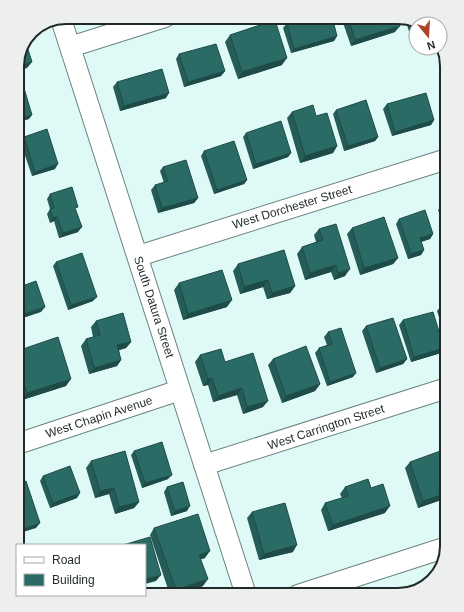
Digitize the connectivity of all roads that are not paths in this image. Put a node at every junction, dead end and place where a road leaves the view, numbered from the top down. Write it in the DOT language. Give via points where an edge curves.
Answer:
graph roads {
  1 [pos="63,24"];
  2 [pos="143,24"];
  3 [pos="70,47"];
  4 [pos="440,161"];
  5 [pos="138,256"];
  6 [pos="180,390"];
  7 [pos="440,390"];
  8 [pos="24,442"];
  9 [pos="204,465"];
  10 [pos="440,549"];
  11 [pos="244,588"];
  12 [pos="320,588"];
  1 -- 3 [label="street, South Datura Street"];
  2 -- 3 [label="street"];
  3 -- 5 [label="street, South Datura Street"];
  4 -- 5 [label="street, West Dorchester Street"];
  5 -- 6 [label="street, South Datura Street"];
  6 -- 8 [label="street, West Chapin Avenue"];
  6 -- 9 [label="street, South Datura Street"];
  7 -- 9 [label="street, West Carrington Street"];
  9 -- 11 [label="street, South Datura Street"];
  10 -- 12 [label="street"];
}
